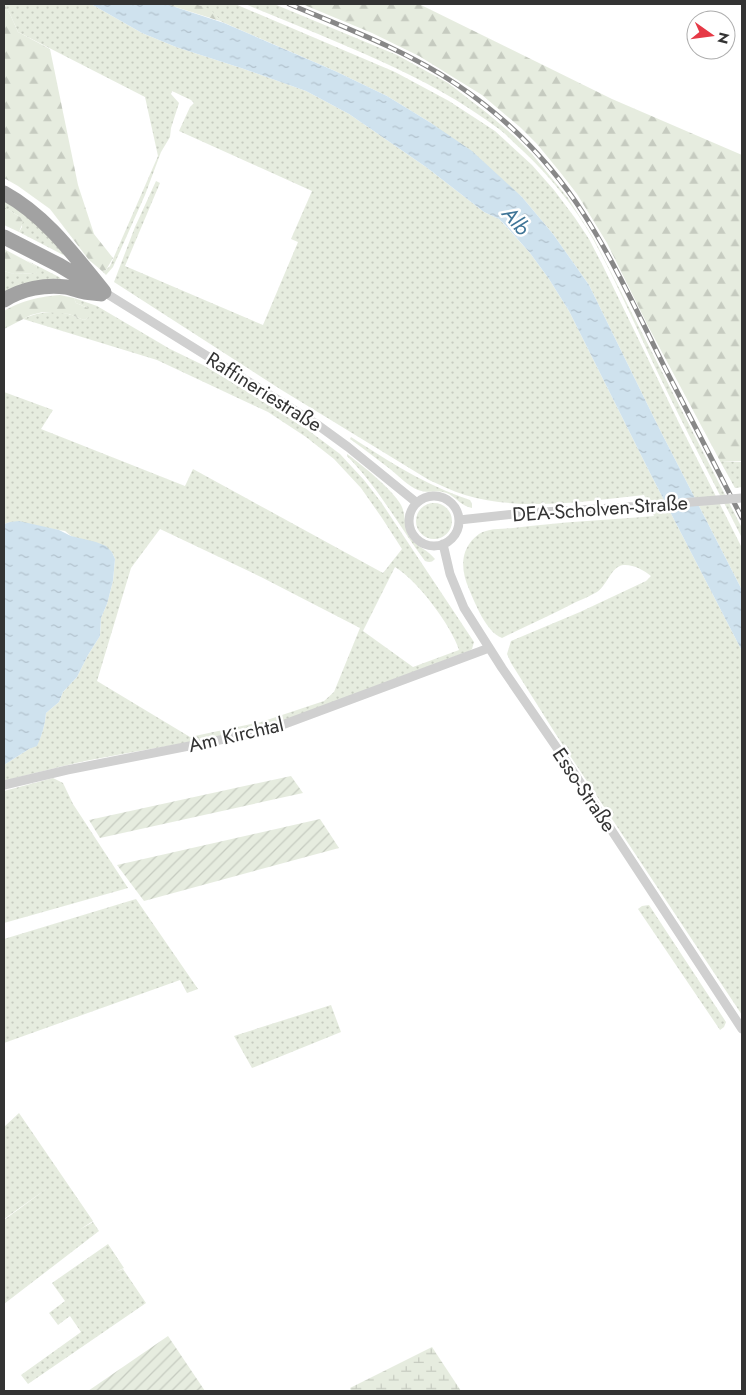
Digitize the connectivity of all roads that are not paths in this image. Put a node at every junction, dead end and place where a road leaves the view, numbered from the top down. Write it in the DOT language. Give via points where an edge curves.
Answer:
graph roads {
  1 [pos="4,193"];
  2 [pos="4,237"];
  3 [pos="106,294"];
  4 [pos="4,300"];
  5 [pos="742,498"];
  6 [pos="416,503"];
  7 [pos="459,520"];
  8 [pos="443,544"];
  9 [pos="489,648"];
  10 [pos="4,785"];
  11 [pos="742,1029"];
  1 -- 3 [label="highway" via="37,215"];
  2 -- 3 [label="highway"];
  3 -- 4 [label="highway" via="65,287 31,288"];
  3 -- 6 [label="street, Raffineriestraße" via="315,423"];
  5 -- 7 [label="street, DEA-Scholven-Straße, bridge"];
  6 -- 7 [label="street" via="431,496 447,499"];
  6 -- 8 [label="street" via="409,518 413,534 426,544"];
  7 -- 8 [label="street" via="457,530"];
  8 -- 9 [label="street, Esso-Straße" via="460,600"];
  9 -- 10 [label="street, Am Kirchtal" via="266,731"];
  9 -- 11 [label="street, Esso-Straße"];
}
